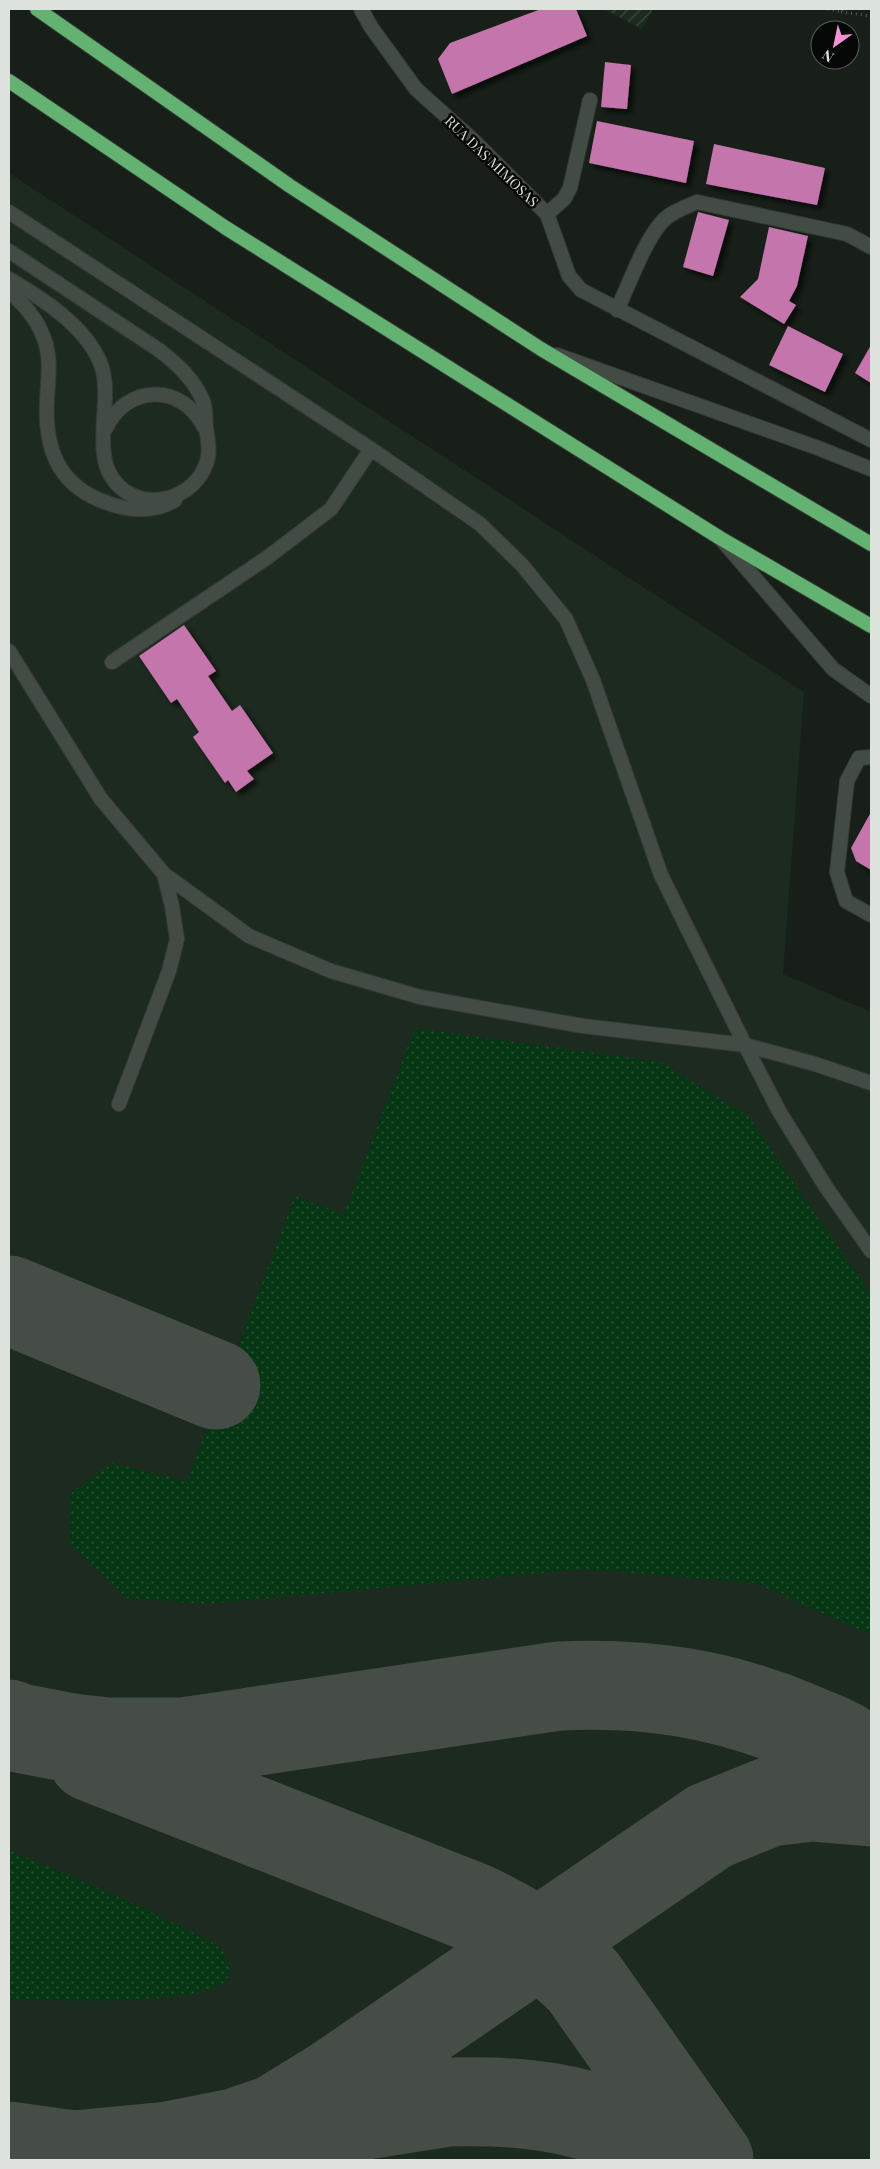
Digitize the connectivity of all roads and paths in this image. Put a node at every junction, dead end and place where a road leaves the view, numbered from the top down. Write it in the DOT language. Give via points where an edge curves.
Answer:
graph roads {
  1 [pos="37,9"];
  2 [pos="361,9"];
  3 [pos="828,9"];
  4 [pos="842,10"];
  5 [pos="871,16"];
  6 [pos="9,81"];
  7 [pos="590,100"];
  8 [pos="9,212"];
  9 [pos="547,214"];
  10 [pos="871,247"];
  11 [pos="9,250"];
  12 [pos="9,279"];
  13 [pos="9,291"];
  14 [pos="617,310"];
  15 [pos="541,349"];
  16 [pos="206,429"];
  17 [pos="105,431"];
  18 [pos="871,440"];
  19 [pos="372,449"];
  20 [pos="204,469"];
  21 [pos="871,469"];
  22 [pos="720,538"];
  23 [pos="871,544"];
  24 [pos="871,626"];
  25 [pos="9,642"];
  26 [pos="9,651"];
  27 [pos="112,662"];
  28 [pos="19,668"];
  29 [pos="871,696"];
  30 [pos="871,757"];
  31 [pos="164,874"];
  32 [pos="871,915"];
  33 [pos="745,1046"];
  34 [pos="871,1083"];
  35 [pos="119,1104"];
  36 [pos="871,1251"];
  1 -- 15 [label="highway" via="290,186"];
  2 -- 9 [label="street, RUA DAS MIMOSAS" via="416,89"];
  3 -- 4 [label="path"];
  4 -- 5 [label="path"];
  6 -- 22 [label="highway" via="226,228"];
  7 -- 9 [label="street" via="570,188 564,199"];
  8 -- 19 [label="street"];
  9 -- 14 [label="street, RUA DAS MIMOSAS" via="569,276 581,290"];
  10 -- 14 [label="street" via="847,234 697,202 677,210 661,223 650,238"];
  11 -- 16 [label="street" via="181,368 204,402"];
  12 -- 17 [label="street" via="61,315 84,337 100,363 105,391"];
  13 -- 20 [label="street" via="27,308 44,336 50,364 49,436 57,465 74,487 106,503 131,510 152,509 173,502 193,486"];
  14 -- 18 [label="street, RUA DAS MIMOSAS"];
  15 -- 21 [label="street"];
  15 -- 23 [label="highway"];
  16 -- 17 [label="street" via="198,414 186,403 171,396 154,394 138,397 124,405 112,416"];
  16 -- 20 [label="street" via="209,442"];
  17 -- 20 [label="street" via="103,449 106,466 115,482 128,493 145,499 163,500 194,484"];
  19 -- 27 [label="street" via="331,509 268,557"];
  19 -- 33 [label="street" via="480,524 522,565 566,619 593,680 661,875"];
  22 -- 24 [label="highway"];
  22 -- 29 [label="street" via="833,669"];
  25 -- 28 [label="street"];
  26 -- 28 [label="street"];
  28 -- 31 [label="street" via="101,799"];
  30 -- 32 [label="street" via="859,758 847,781 838,872 846,901"];
  31 -- 33 [label="street" via="249,936 331,971 420,997 583,1026"];
  31 -- 35 [label="street" via="176,939 169,971"];
  33 -- 34 [label="street" via="816,1064"];
  33 -- 36 [label="street" via="784,1120"];
}
